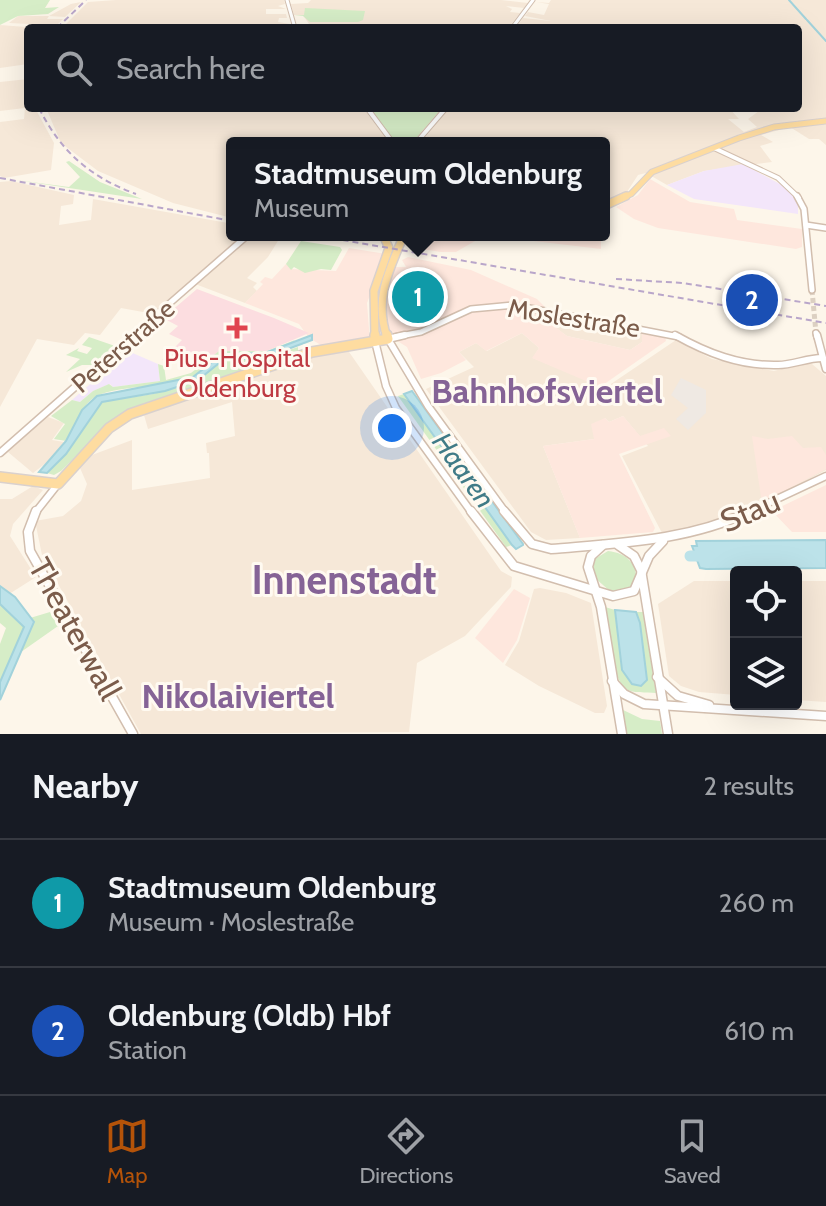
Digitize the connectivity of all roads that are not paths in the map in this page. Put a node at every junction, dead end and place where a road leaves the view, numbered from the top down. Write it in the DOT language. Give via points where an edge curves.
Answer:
graph roads {
  1 [pos="287,0"];
  2 [pos="533,0"];
  3 [pos="294,24"];
  4 [pos="515,24"];
  5 [pos="370,112"];
  6 [pos="443,112"];
  7 [pos="826,121"];
  8 [pos="389,137"];
  9 [pos="421,137"];
  10 [pos="714,148"];
  11 [pos="610,203"];
  12 [pos="806,225"];
  13 [pos="826,228"];
  14 [pos="243,241"];
  15 [pos="386,241"];
  16 [pos="401,241"];
  17 [pos="812,290"];
  18 [pos="816,333"];
  19 [pos="388,339"];
  20 [pos="375,341"];
  21 [pos="822,358"];
  22 [pos="826,369"];
  23 [pos="0,453"];
  24 [pos="826,476"];
  25 [pos="0,477"];
  26 [pos="58,484"];
  27 [pos="670,538"];
  28 [pos="614,544"];
  29 [pos="603,545"];
  30 [pos="643,579"];
  31 [pos="596,590"];
  32 [pos="657,677"];
  33 [pos="612,681"];
  34 [pos="662,706"];
  35 [pos="712,706"];
  36 [pos="826,716"];
  37 [pos="133,734"];
  38 [pos="622,734"];
  39 [pos="668,734"];
  1 -- 3 [label="street"];
  2 -- 4 [label="street"];
  5 -- 8 [label="street"];
  6 -- 9 [label="street"];
  7 -- 10 [label="main road" via="774,127"];
  10 -- 11 [label="main road" via="643,178 631,194"];
  10 -- 12 [label="street" via="790,188 804,205"];
  12 -- 13 [label="street"];
  12 -- 17 [label="street"];
  14 -- 23 [label="street, Peterstraße"];
  15 -- 20 [label="main road" via="389,248 374,291"];
  16 -- 19 [label="main road" via="382,285"];
  18 -- 21 [label="street"];
  19 -- 20 [label="main road"];
  19 -- 21 [label="street, Moslestraße" via="421,332 471,309 502,305 669,334 712,355 761,364"];
  19 -- 29 [label="street, Stau" via="415,387 521,534 546,549"];
  20 -- 26 [label="main road" via="319,350 130,414 112,425"];
  20 -- 31 [label="street" via="396,408 505,558 524,571"];
  21 -- 22 [label="street"];
  24 -- 27 [label="street, Stau" via="720,526"];
  25 -- 26 [label="main road"];
  26 -- 37 [label="street, Theaterwall" via="30,520 26,538"];
  27 -- 28 [label="street, Stau"];
  27 -- 30 [label="street" via="652,548"];
  28 -- 29 [label="street, Stau"];
  28 -- 30 [label="street" via="636,558"];
  29 -- 31 [label="street" via="588,563"];
  30 -- 31 [label="street" via="626,596"];
  30 -- 32 [label="street"];
  31 -- 33 [label="street"];
  32 -- 34 [label="street"];
  32 -- 35 [label="street" via="678,696"];
  33 -- 34 [label="street" via="632,699"];
  33 -- 38 [label="street"];
  34 -- 35 [label="street"];
  34 -- 39 [label="street"];
  35 -- 36 [label="street"];
}
